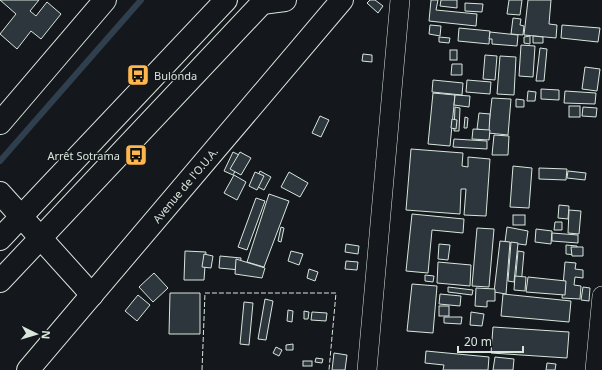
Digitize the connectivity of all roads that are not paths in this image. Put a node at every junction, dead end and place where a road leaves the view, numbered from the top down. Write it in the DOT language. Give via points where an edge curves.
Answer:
graph roads {
  1 [pos="105,0"];
  2 [pos="226,0"];
  3 [pos="285,0"];
  4 [pos="342,0"];
  5 [pos="400,0"];
  6 [pos="264,1"];
  7 [pos="0,123"];
  8 [pos="0,193"];
  9 [pos="21,216"];
  10 [pos="41,236"];
  11 [pos="0,239"];
  12 [pos="0,281"];
  13 [pos="92,295"];
  14 [pos="602,296"];
  15 [pos="28,370"];
  16 [pos="367,370"];
  17 [pos="595,370"];
  1 -- 7 [label="main road"];
  2 -- 9 [label="main road"];
  3 -- 6 [label="main road"];
  4 -- 13 [label="main road, Avenue de l'O.U.A."];
  5 -- 16 [label="street"];
  6 -- 10 [label="main road"];
  8 -- 9 [label="main road"];
  9 -- 10 [label="main road"];
  9 -- 11 [label="main road"];
  10 -- 12 [label="main road"];
  10 -- 13 [label="main road"];
  13 -- 15 [label="main road, Avenue de l'O.U.A."];
  14 -- 17 [label="street"];
}
